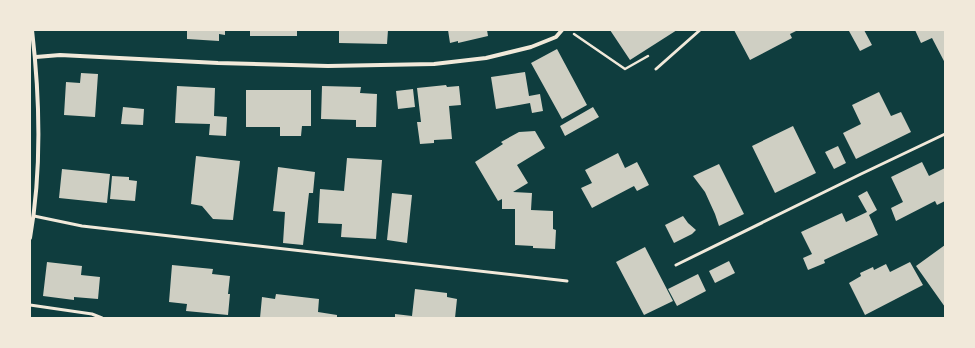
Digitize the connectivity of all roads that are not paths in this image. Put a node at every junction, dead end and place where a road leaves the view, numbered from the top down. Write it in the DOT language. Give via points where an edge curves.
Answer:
graph roads {
  1 [pos="32,30"];
  2 [pos="562,30"];
  3 [pos="700,30"];
  4 [pos="30,57"];
  5 [pos="36,58"];
  6 [pos="656,69"];
  7 [pos="945,134"];
  8 [pos="32,215"];
  9 [pos="30,238"];
  10 [pos="676,265"];
  11 [pos="566,281"];
  12 [pos="30,305"];
  13 [pos="102,318"];
  1 -- 5 [label="street"];
  2 -- 5 [label="street" via="556,37 486,58 434,64 328,66 60,55"];
  3 -- 6 [label="lane"];
  4 -- 5 [label="lane"];
  5 -- 8 [label="street" via="39,104 38,156"];
  7 -- 10 [label="lane"];
  8 -- 9 [label="street"];
  8 -- 11 [label="lane" via="82,226"];
  12 -- 13 [label="lane" via="92,314"];
}
